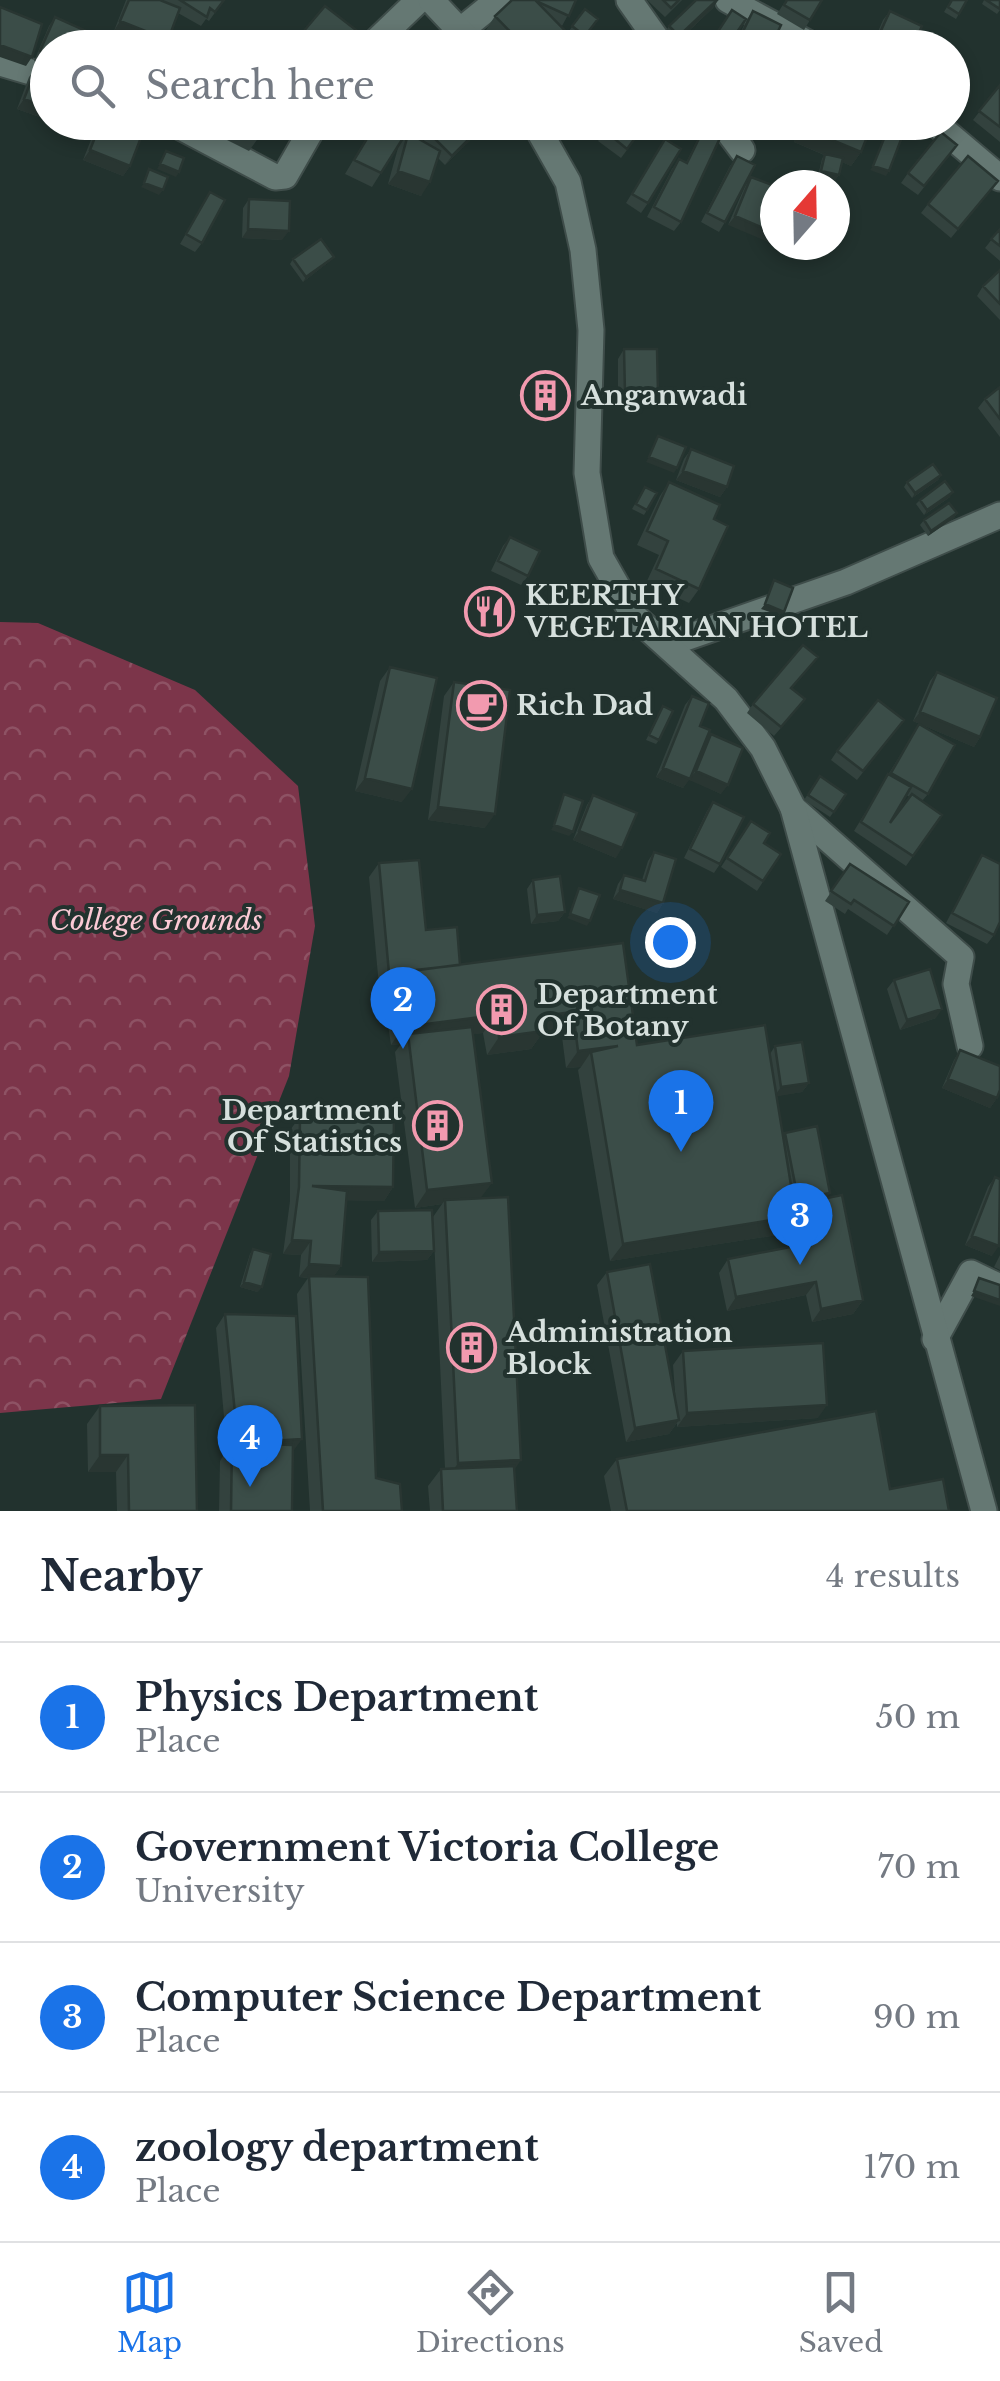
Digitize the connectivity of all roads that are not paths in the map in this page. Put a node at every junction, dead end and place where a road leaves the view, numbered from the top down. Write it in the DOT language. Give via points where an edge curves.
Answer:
graph roads {
  1 [pos="419,0"];
  2 [pos="431,0"];
  3 [pos="498,0"];
  4 [pos="629,0"];
  5 [pos="728,0"];
  6 [pos="388,30"];
  7 [pos="460,30"];
  8 [pos="476,30"];
  9 [pos="650,30"];
  10 [pos="784,30"];
  11 [pos="0,62"];
  12 [pos="30,71"];
  13 [pos="205,140"];
  14 [pos="306,140"];
  15 [pos="544,140"];
  16 [pos="734,140"];
  17 [pos="955,140"];
  18 [pos="742,150"];
  19 [pos="1000,178"];
  20 [pos="1000,514"];
  21 [pos="668,644"];
  22 [pos="793,808"];
  23 [pos="970,1046"];
  24 [pos="1000,1287"];
  25 [pos="936,1339"];
  26 [pos="984,1511"];
  1 -- 6 [label="main road"];
  2 -- 7 [label="main road"];
  3 -- 8 [label="main road"];
  4 -- 9 [label="main road"];
  5 -- 10 [label="main road"];
  11 -- 12 [label="main road"];
  13 -- 14 [label="main road" via="275,177 285,176"];
  15 -- 21 [label="main road" via="568,182 583,250 590,330 587,473 601,558 634,616"];
  16 -- 18 [label="main road"];
  17 -- 19 [label="main road"];
  20 -- 21 [label="main road" via="846,582"];
  21 -- 22 [label="main road" via="726,699"];
  22 -- 23 [label="main road" via="961,957 956,984"];
  22 -- 25 [label="main road"];
  24 -- 25 [label="main road" via="971,1273"];
  25 -- 26 [label="main road"];
}
